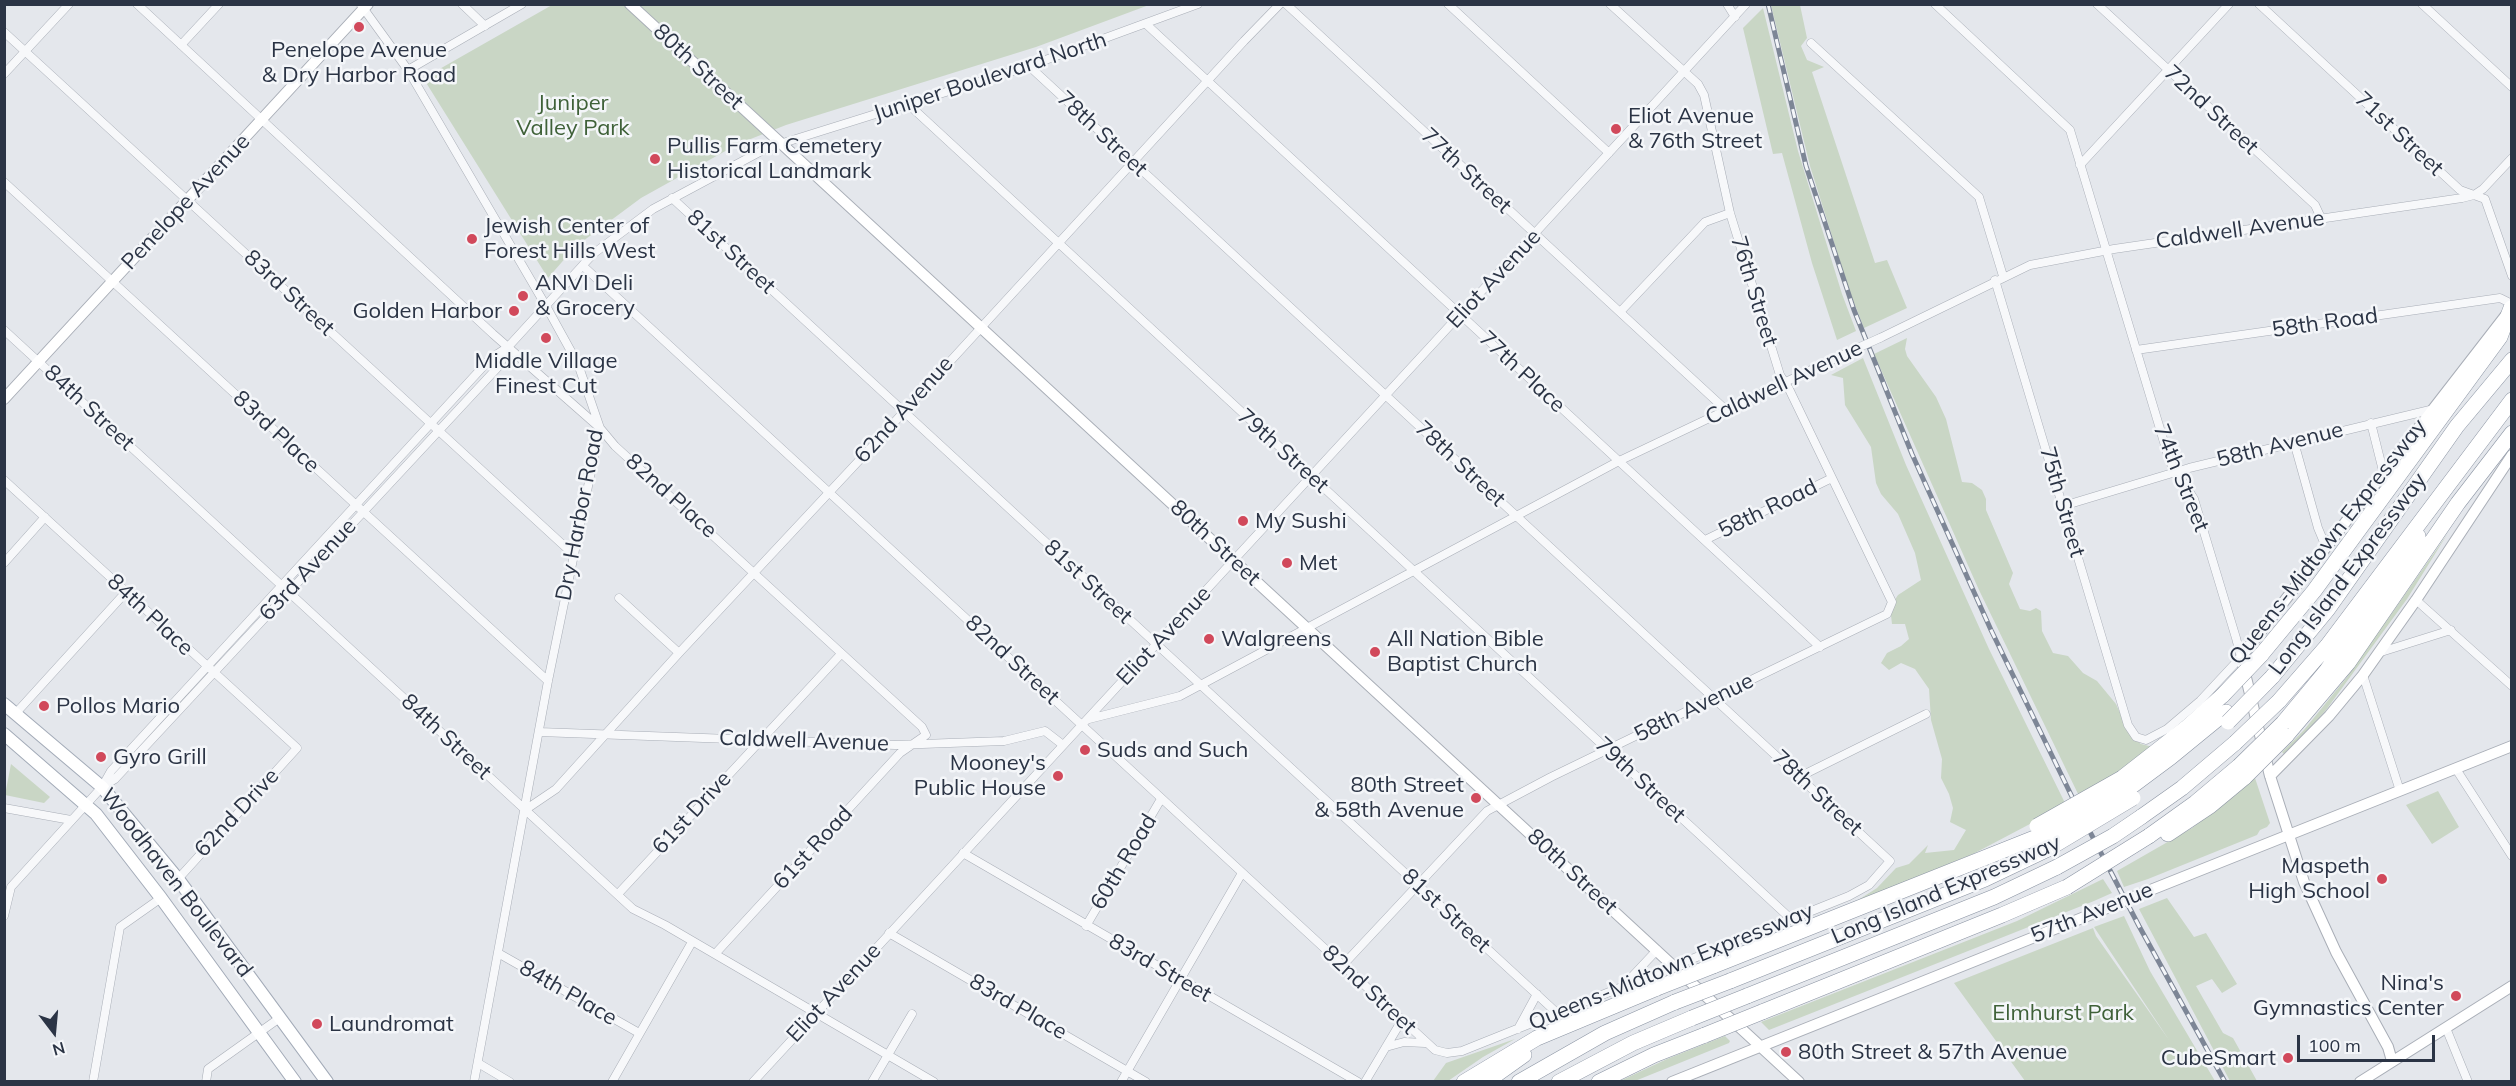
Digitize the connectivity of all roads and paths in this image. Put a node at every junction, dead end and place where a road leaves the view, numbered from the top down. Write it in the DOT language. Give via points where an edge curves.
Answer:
graph roads {
  1 [pos="69,4"];
  2 [pos="137,4"];
  3 [pos="219,4"];
  4 [pos="462,4"];
  5 [pos="522,4"];
  6 [pos="630,4"];
  7 [pos="1198,4"];
  8 [pos="1280,4"];
  9 [pos="1286,4"];
  10 [pos="1448,4"];
  11 [pos="1610,4"];
  12 [pos="1727,4"];
  13 [pos="1746,4"];
  14 [pos="1935,4"];
  15 [pos="2097,4"];
  16 [pos="2229,4"];
  17 [pos="2259,4"];
  18 [pos="2422,4"];
  19 [pos="364,6"];
  20 [pos="1735,17"];
  21 [pos="1146,24"];
  22 [pos="485,26"];
  23 [pos="4,32"];
  24 [pos="1811,43"];
  25 [pos="181,45"];
  26 [pos="25,51"];
  27 [pos="1029,66"];
  28 [pos="408,70"];
  29 [pos="2169,70"];
  30 [pos="1684,72"];
  31 [pos="4,74"];
  32 [pos="1207,81"];
  33 [pos="2511,87"];
  34 [pos="908,104"];
  35 [pos="262,119"];
  36 [pos="781,144"];
  37 [pos="1609,153"];
  38 [pos="2511,158"];
  39 [pos="1132,162"];
  40 [pos="2080,165"];
  41 [pos="4,182"];
  42 [pos="2474,195"];
  43 [pos="672,198"];
  44 [pos="188,200"];
  45 [pos="1730,213"];
  46 [pos="2321,218"];
  47 [pos="1534,234"];
  48 [pos="1058,244"];
  49 [pos="2105,251"];
  50 [pos="583,266"];
  51 [pos="2511,276"];
  52 [pos="1999,278"];
  53 [pos="113,281"];
  54 [pos="546,306"];
  55 [pos="2511,307"];
  56 [pos="1620,312"];
  57 [pos="1460,314"];
  58 [pos="980,327"];
  59 [pos="4,330"];
  60 [pos="508,347"];
  61 [pos="2136,350"];
  62 [pos="2511,360"];
  63 [pos="39,362"];
  64 [pos="1785,382"];
  65 [pos="1386,395"];
  66 [pos="4,399"];
  67 [pos="2511,400"];
  68 [pos="1726,410"];
  69 [pos="2430,410"];
  70 [pos="903,412"];
  71 [pos="2371,423"];
  72 [pos="430,424"];
  73 [pos="600,428"];
  74 [pos="438,431"];
  75 [pos="2511,433"];
  76 [pos="2294,442"];
  77 [pos="2511,455"];
  78 [pos="1619,461"];
  79 [pos="2383,471"];
  80 [pos="2175,472"];
  81 [pos="1311,476"];
  82 [pos="1832,478"];
  83 [pos="4,480"];
  84 [pos="829,492"];
  85 [pos="2439,498"];
  86 [pos="355,505"];
  87 [pos="2063,506"];
  88 [pos="362,512"];
  89 [pos="1516,516"];
  90 [pos="45,517"];
  91 [pos="1705,540"];
  92 [pos="2326,548"];
  93 [pos="573,554"];
  94 [pos="1234,560"];
  95 [pos="4,563"];
  96 [pos="1414,571"];
  97 [pos="753,572"];
  98 [pos="285,589"];
  99 [pos="126,592"];
  100 [pos="619,598"];
  101 [pos="2416,600"];
  102 [pos="1892,602"];
  103 [pos="1307,628"];
  104 [pos="2451,630"];
  105 [pos="1156,645"];
  106 [pos="1820,646"];
  107 [pos="679,652"];
  108 [pos="2381,652"];
  109 [pos="841,654"];
  110 [pos="2241,657"];
  111 [pos="206,667"];
  112 [pos="213,673"];
  113 [pos="2363,675"];
  114 [pos="548,681"];
  115 [pos="1200,685"];
  116 [pos="2511,686"];
  117 [pos="1714,699"];
  118 [pos="4,704"];
  119 [pos="16,713"];
  120 [pos="1926,714"];
  121 [pos="1085,722"];
  122 [pos="2128,725"];
  123 [pos="2285,729"];
  124 [pos="539,732"];
  125 [pos="4,734"];
  126 [pos="605,735"];
  127 [pos="760,740"];
  128 [pos="914,744"];
  129 [pos="1063,746"];
  130 [pos="2511,746"];
  131 [pos="297,748"];
  132 [pos="1607,750"];
  133 [pos="2456,769"];
  134 [pos="2270,776"];
  135 [pos="1799,777"];
  136 [pos="102,787"];
  137 [pos="2127,788"];
  138 [pos="2400,791"];
  139 [pos="1161,799"];
  140 [pos="85,804"];
  141 [pos="1499,805"];
  142 [pos="4,808"];
  143 [pos="525,810"];
  144 [pos="71,820"];
  145 [pos="2288,836"];
  146 [pos="2042,837"];
  147 [pos="963,853"];
  148 [pos="2511,856"];
  149 [pos="1890,861"];
  150 [pos="1242,873"];
  151 [pos="178,879"];
  152 [pos="1417,884"];
  153 [pos="618,894"];
  154 [pos="161,898"];
  155 [pos="4,916"];
  156 [pos="1791,919"];
  157 [pos="1086,926"];
  158 [pos="889,933"];
  159 [pos="692,942"];
  160 [pos="1657,950"];
  161 [pos="498,952"];
  162 [pos="715,954"];
  163 [pos="1343,965"];
  164 [pos="1674,966"];
  165 [pos="1180,979"];
  166 [pos="1624,986"];
  167 [pos="2511,986"];
  168 [pos="1537,994"];
  169 [pos="815,1013"];
  170 [pos="1557,1013"];
  171 [pos="912,1014"];
  172 [pos="281,1017"];
  173 [pos="1402,1020"];
  174 [pos="1576,1021"];
  175 [pos="2446,1028"];
  176 [pos="1518,1029"];
  177 [pos="260,1032"];
  178 [pos="639,1033"];
  179 [pos="1425,1043"];
  180 [pos="1761,1046"];
  181 [pos="1386,1047"];
  182 [pos="1442,1053"];
  183 [pos="888,1055"];
  184 [pos="2392,1061"];
  185 [pos="478,1063"];
  186 [pos="1128,1071"];
  187 [pos="93,1082"];
  188 [pos="206,1082"];
  189 [pos="295,1082"];
  190 [pos="327,1082"];
  191 [pos="474,1082"];
  192 [pos="510,1082"];
  193 [pos="612,1082"];
  194 [pos="753,1082"];
  195 [pos="872,1082"];
  196 [pos="934,1082"];
  197 [pos="1121,1082"];
  198 [pos="1146,1082"];
  199 [pos="1358,1082"];
  200 [pos="1365,1082"];
  201 [pos="1464,1082"];
  202 [pos="1486,1082"];
  203 [pos="1519,1082"];
  204 [pos="1559,1082"];
  205 [pos="1599,1082"];
  206 [pos="1672,1082"];
  207 [pos="1799,1082"];
  208 [pos="2360,1082"];
  209 [pos="2468,1082"];
  1 -- 26 [label="street"];
  2 -- 25 [label="street, 82nd Place"];
  3 -- 25 [label="street"];
  4 -- 22 [label="street"];
  5 -- 22 [label="street"];
  6 -- 36 [label="street, 80th Street"];
  7 -- 21 [label="street, Juniper Boulevard North"];
  8 -- 32 [label="street, 62nd Avenue"];
  9 -- 47 [label="street, 77th Street"];
  10 -- 37 [label="street"];
  11 -- 30 [label="street, 76th Street"];
  12 -- 20 [label="street"];
  13 -- 20 [label="street, Eliot Avenue"];
  14 -- 40 [label="street, 74th Street" via="2070,130"];
  15 -- 29 [label="street, 72nd Street"];
  16 -- 29 [label="street"];
  17 -- 42 [label="street, 71st Street" via="2460,190"];
  18 -- 33 [label="street"];
  19 -- 28 [label="street, Dry Harbor Road"];
  19 -- 35 [label="street, Penelope Avenue"];
  20 -- 30 [label="street, Eliot Avenue"];
  21 -- 27 [label="street, Juniper Boulevard North"];
  21 -- 32 [label="street, 77th Place"];
  22 -- 28 [label="street"];
  23 -- 26 [label="street, 83rd Street"];
  24 -- 52 [label="street, 75th Street" via="1979,197"];
  25 -- 35 [label="street, 82nd Place"];
  26 -- 31 [label="street"];
  26 -- 44 [label="street, 83rd Street"];
  27 -- 34 [label="street, Juniper Boulevard North"];
  27 -- 39 [label="street, 78th Street"];
  28 -- 54 [label="street, Dry Harbor Road"];
  29 -- 40 [label="street"];
  29 -- 46 [label="street, 72nd Street" via="2314,205"];
  30 -- 37 [label="street, Eliot Avenue"];
  30 -- 45 [label="street, 76th Street" via="1704,95"];
  32 -- 39 [label="street, 62nd Avenue"];
  32 -- 57 [label="street, 77th Place"];
  34 -- 36 [label="street, Juniper Boulevard North"];
  34 -- 48 [label="street, 79th Street"];
  35 -- 44 [label="street, Penelope Avenue"];
  35 -- 60 [label="street, 82nd Place"];
  36 -- 43 [label="street, Juniper Boulevard North" via="766,148"];
  36 -- 58 [label="street, 80th Street"];
  37 -- 47 [label="street, Eliot Avenue"];
  38 -- 42 [label="street"];
  39 -- 48 [label="street, 62nd Avenue"];
  39 -- 65 [label="street, 78th Street"];
  40 -- 49 [label="street, 74th Street"];
  41 -- 53 [label="street, 83rd Place"];
  42 -- 46 [label="street, Caldwell Avenue"];
  42 -- 51 [label="street, 71st Street" via="2485,199"];
  43 -- 50 [label="street, Juniper Boulevard North"];
  43 -- 70 [label="street, 81st Street"];
  44 -- 53 [label="street, Penelope Avenue"];
  44 -- 72 [label="street, 83rd Street"];
  45 -- 56 [label="street" via="1705,222"];
  45 -- 64 [label="street, 76th Street"];
  46 -- 49 [label="street, Caldwell Avenue"];
  47 -- 56 [label="street, 77th Street"];
  47 -- 57 [label="street, Eliot Avenue"];
  48 -- 58 [label="street, 62nd Avenue"];
  48 -- 81 [label="street, 79th Street"];
  49 -- 52 [label="street, Caldwell Avenue" via="2039,262"];
  49 -- 61 [label="street, 74th Street"];
  50 -- 54 [label="street, Juniper Boulevard North"];
  50 -- 84 [label="street, 82nd Street"];
  52 -- 64 [label="street, Caldwell Avenue, bridge"];
  52 -- 87 [label="street, 75th Street"];
  53 -- 63 [label="street, Penelope Avenue"];
  53 -- 86 [label="street, 83rd Place"];
  54 -- 60 [label="street, 63rd Avenue"];
  54 -- 73 [label="street, Dry Harbor Road" via="578,364"];
  55 -- 61 [label="street, 58th Road" via="2500,298"];
  55 -- 69 [label="street, Queens-Midtown Expressway"];
  55 -- 137 [label="highway, bridge" via="2500,337 2314,591 2223,695 2172,740"];
  56 -- 68 [label="street, 77th Street"];
  57 -- 65 [label="street, Eliot Avenue"];
  57 -- 78 [label="street, 77th Place"];
  58 -- 70 [label="street, 62nd Avenue"];
  58 -- 94 [label="street, 80th Street"];
  59 -- 63 [label="street, 84th Street"];
  60 -- 72 [label="street, 63rd Avenue" via="491,358"];
  60 -- 73 [label="street, 82nd Place"];
  60 -- 74 [label="street, 63rd Avenue" via="499,366"];
  61 -- 80 [label="street, 74th Street"];
  62 -- 137 [label="highway, Long Island Expressway, bridge" via="2463,418 2328,609 2276,671 2176,767"];
  63 -- 66 [label="street, Penelope Avenue"];
  63 -- 98 [label="street, 84th Street"];
  64 -- 68 [label="street, Caldwell Avenue"];
  64 -- 82 [label="street, 76th Street"];
  65 -- 81 [label="street, Eliot Avenue"];
  65 -- 89 [label="street, 78th Street"];
  67 -- 85 [label="highway, Long Island Expressway"];
  68 -- 78 [label="street, Caldwell Avenue"];
  69 -- 71 [label="street, 58th Avenue"];
  69 -- 79 [label="street, Queens-Midtown Expressway"];
  70 -- 84 [label="street, 62nd Avenue"];
  70 -- 105 [label="street, 81st Street"];
  71 -- 76 [label="street, 58th Avenue"];
  71 -- 79 [label="street"];
  72 -- 74 [label="street, 83rd Street"];
  72 -- 86 [label="street, 63rd Avenue"];
  73 -- 93 [label="street, Dry Harbor Road"];
  73 -- 97 [label="street, 82nd Place"];
  74 -- 88 [label="street, 63rd Avenue"];
  74 -- 93 [label="street, 83rd Street"];
  75 -- 123 [label="highway" via="2464,494 2348,663"];
  76 -- 80 [label="street, 58th Avenue"];
  76 -- 92 [label="street"];
  77 -- 101 [label="street"];
  78 -- 89 [label="street, Caldwell Avenue"];
  78 -- 91 [label="street, 77th Place"];
  79 -- 92 [label="street, Queens-Midtown Expressway"];
  80 -- 87 [label="street, 58th Avenue"];
  80 -- 110 [label="street, 74th Street" via="2194,499"];
  81 -- 94 [label="street, Eliot Avenue"];
  81 -- 96 [label="street, 79th Street"];
  82 -- 91 [label="street, 58th Road"];
  82 -- 102 [label="street, 76th Street"];
  83 -- 90 [label="street, 84th Place"];
  84 -- 97 [label="street, 62nd Avenue"];
  84 -- 121 [label="street, 82nd Street"];
  85 -- 123 [label="highway" via="2413,547"];
  85 -- 204 [label="highway, Long Island Expressway, bridge" via="2327,646 2279,700 2182,788 2141,817 2057,867 1973,906 1692,1018"];
  86 -- 88 [label="street, 83rd Place"];
  86 -- 98 [label="street, 63rd Avenue"];
  87 -- 122 [label="street, 75th Street"];
  88 -- 98 [label="street, 63rd Avenue"];
  88 -- 114 [label="street, 83rd Place"];
  89 -- 96 [label="street, Caldwell Avenue"];
  89 -- 117 [label="street, 78th Street"];
  90 -- 95 [label="street"];
  90 -- 99 [label="street, 84th Place"];
  91 -- 106 [label="street, 77th Place"];
  92 -- 110 [label="street, Queens-Midtown Expressway"];
  93 -- 114 [label="street, Dry Harbor Road"];
  94 -- 103 [label="street, 80th Street"];
  94 -- 105 [label="street, Eliot Avenue"];
  96 -- 103 [label="street, Caldwell Avenue"];
  96 -- 132 [label="street, 79th Street"];
  97 -- 107 [label="street, 62nd Avenue"];
  97 -- 109 [label="street, 82nd Place"];
  98 -- 111 [label="street, 63rd Avenue"];
  98 -- 112 [label="street, 63rd Avenue"];
  98 -- 143 [label="street, 84th Street"];
  99 -- 111 [label="street, 84th Place"];
  99 -- 119 [label="street"];
  100 -- 107 [label="street"];
  101 -- 104 [label="street"];
  101 -- 108 [label="street"];
  102 -- 106 [label="street, 58th Avenue" via="1887,614"];
  103 -- 115 [label="street, Caldwell Avenue"];
  103 -- 141 [label="street, 80th Street"];
  104 -- 108 [label="street"];
  104 -- 116 [label="street"];
  105 -- 115 [label="street, 81st Street"];
  105 -- 121 [label="street, Eliot Avenue"];
  106 -- 117 [label="street, 58th Avenue"];
  107 -- 126 [label="street, 62nd Avenue"];
  108 -- 113 [label="street"];
  109 -- 127 [label="street, 61st Drive"];
  109 -- 128 [label="street, 82nd Place" via="922,727 926,735"];
  110 -- 122 [label="street, Queens-Midtown Expressway" via="2167,729 2146,740 2136,737"];
  110 -- 134 [label="street, 74th Street"];
  111 -- 112 [label="street, 84th Place"];
  111 -- 136 [label="street, 63rd Avenue" via="111,771"];
  112 -- 131 [label="street, 84th Place"];
  112 -- 136 [label="street, 63rd Avenue" via="116,779"];
  113 -- 134 [label="street"];
  113 -- 138 [label="street"];
  114 -- 124 [label="street, Dry Harbor Road"];
  115 -- 121 [label="street, Caldwell Avenue" via="1180,696"];
  115 -- 152 [label="street, 81st Street"];
  117 -- 132 [label="street, 58th Avenue"];
  117 -- 135 [label="street, 78th Street"];
  118 -- 119 [label="main road, Woodhaven Boulevard"];
  119 -- 136 [label="main road, Woodhaven Boulevard"];
  120 -- 135 [label="street"];
  121 -- 129 [label="street, Eliot Avenue"];
  121 -- 139 [label="street, 82nd Street"];
  123 -- 205 [label="highway, bridge" via="2242,771 2195,802 2151,840 2067,886 1638,1062"];
  124 -- 126 [label="street, Caldwell Avenue"];
  124 -- 143 [label="street, Dry Harbor Road"];
  125 -- 140 [label="main road, Woodhaven Boulevard"];
  126 -- 127 [label="street, Caldwell Avenue"];
  126 -- 143 [label="street, 62nd Avenue" via="556,789"];
  127 -- 128 [label="street, Caldwell Avenue"];
  127 -- 153 [label="street, 61st Drive"];
  128 -- 129 [label="street, Caldwell Avenue" via="1004,741 1045,731"];
  128 -- 162 [label="street, 61st Road" via="900,753"];
  129 -- 147 [label="street, Eliot Avenue"];
  130 -- 133 [label="street, 57th Avenue"];
  131 -- 151 [label="street, 62nd Drive"];
  132 -- 141 [label="street, 58th Avenue"];
  132 -- 156 [label="street, 79th Street"];
  133 -- 138 [label="street, 57th Avenue"];
  133 -- 148 [label="street"];
  134 -- 145 [label="street, 74th Street"];
  135 -- 149 [label="street, 78th Street"];
  136 -- 140 [label="street, 63rd Avenue"];
  136 -- 151 [label="main road, Woodhaven Boulevard"];
  137 -- 146 [label="highway, bridge"];
  137 -- 146 [label="highway, Long Island Expressway, bridge"];
  138 -- 145 [label="street, 57th Avenue"];
  139 -- 150 [label="street, 82nd Street"];
  139 -- 157 [label="street, 60th Road"];
  140 -- 144 [label="street, 63rd Avenue"];
  140 -- 154 [label="main road, Woodhaven Boulevard"];
  141 -- 152 [label="street, 58th Avenue" via="1487,811"];
  141 -- 160 [label="street, 80th Street"];
  142 -- 144 [label="street"];
  143 -- 153 [label="street, 84th Street"];
  143 -- 161 [label="street, Dry Harbor Road"];
  144 -- 155 [label="street, 63rd Avenue" via="11,887"];
  145 -- 180 [label="street, 57th Avenue, bridge"];
  145 -- 184 [label="street, 74th Street" via="2304,882"];
  146 -- 174 [label="highway, bridge"];
  146 -- 203 [label="highway, Long Island Expressway, bridge" via="1985,879 1675,1002 1595,1038"];
  147 -- 157 [label="street, 83rd Street"];
  147 -- 158 [label="street, Eliot Avenue"];
  149 -- 156 [label="street, Queens-Midtown Expressway" via="1861,891"];
  150 -- 163 [label="street, 82nd Street"];
  150 -- 165 [label="street"];
  151 -- 172 [label="main road, Woodhaven Boulevard"];
  152 -- 163 [label="street, 58th Avenue"];
  152 -- 168 [label="street, 81st Street"];
  153 -- 159 [label="street, 84th Street" via="633,909"];
  154 -- 177 [label="main road, Woodhaven Boulevard"];
  154 -- 187 [label="street" via="120,927"];
  156 -- 164 [label="street, Queens-Midtown Expressway"];
  157 -- 165 [label="street, 83rd Street"];
  158 -- 169 [label="street, Eliot Avenue"];
  158 -- 186 [label="street, 83rd Place"];
  159 -- 162 [label="street, 84th Street"];
  159 -- 178 [label="street"];
  160 -- 164 [label="street, 80th Street"];
  160 -- 166 [label="street"];
  161 -- 178 [label="street, 84th Place"];
  161 -- 185 [label="street, Dry Harbor Road"];
  162 -- 169 [label="street, 84th Street"];
  163 -- 173 [label="street, 82nd Street"];
  164 -- 166 [label="street, Queens-Midtown Expressway"];
  164 -- 180 [label="street, 80th Street"];
  165 -- 186 [label="street"];
  165 -- 199 [label="street, 83rd Street"];
  166 -- 170 [label="street, Queens-Midtown Expressway"];
  167 -- 175 [label="street"];
  168 -- 170 [label="street, 81st Street"];
  168 -- 176 [label="street"];
  169 -- 183 [label="street, 84th Street"];
  169 -- 194 [label="street, Eliot Avenue"];
  170 -- 176 [label="street, Queens-Midtown Expressway"];
  171 -- 183 [label="street"];
  172 -- 177 [label="street"];
  172 -- 190 [label="main road, Woodhaven Boulevard"];
  173 -- 179 [label="street, 82nd Street"];
  173 -- 181 [label="street"];
  174 -- 201 [label="highway" via="1521,1046"];
  174 -- 202 [label="highway"];
  175 -- 184 [label="street"];
  175 -- 209 [label="street"];
  176 -- 182 [label="street, Queens-Midtown Expressway" via="1462,1051"];
  177 -- 188 [label="street" via="208,1069"];
  177 -- 189 [label="main road, Woodhaven Boulevard"];
  178 -- 193 [label="street"];
  179 -- 181 [label="street" via="1404,1042"];
  179 -- 182 [label="street, 82nd Street"];
  180 -- 206 [label="street, 57th Avenue"];
  180 -- 207 [label="street, 80th Street"];
  181 -- 200 [label="street"];
  183 -- 195 [label="street"];
  183 -- 196 [label="street, 84th Street"];
  184 -- 208 [label="street"];
  185 -- 191 [label="street, Dry Harbor Road"];
  185 -- 192 [label="street"];
  186 -- 197 [label="street"];
  186 -- 198 [label="street, 83rd Place"];
}
